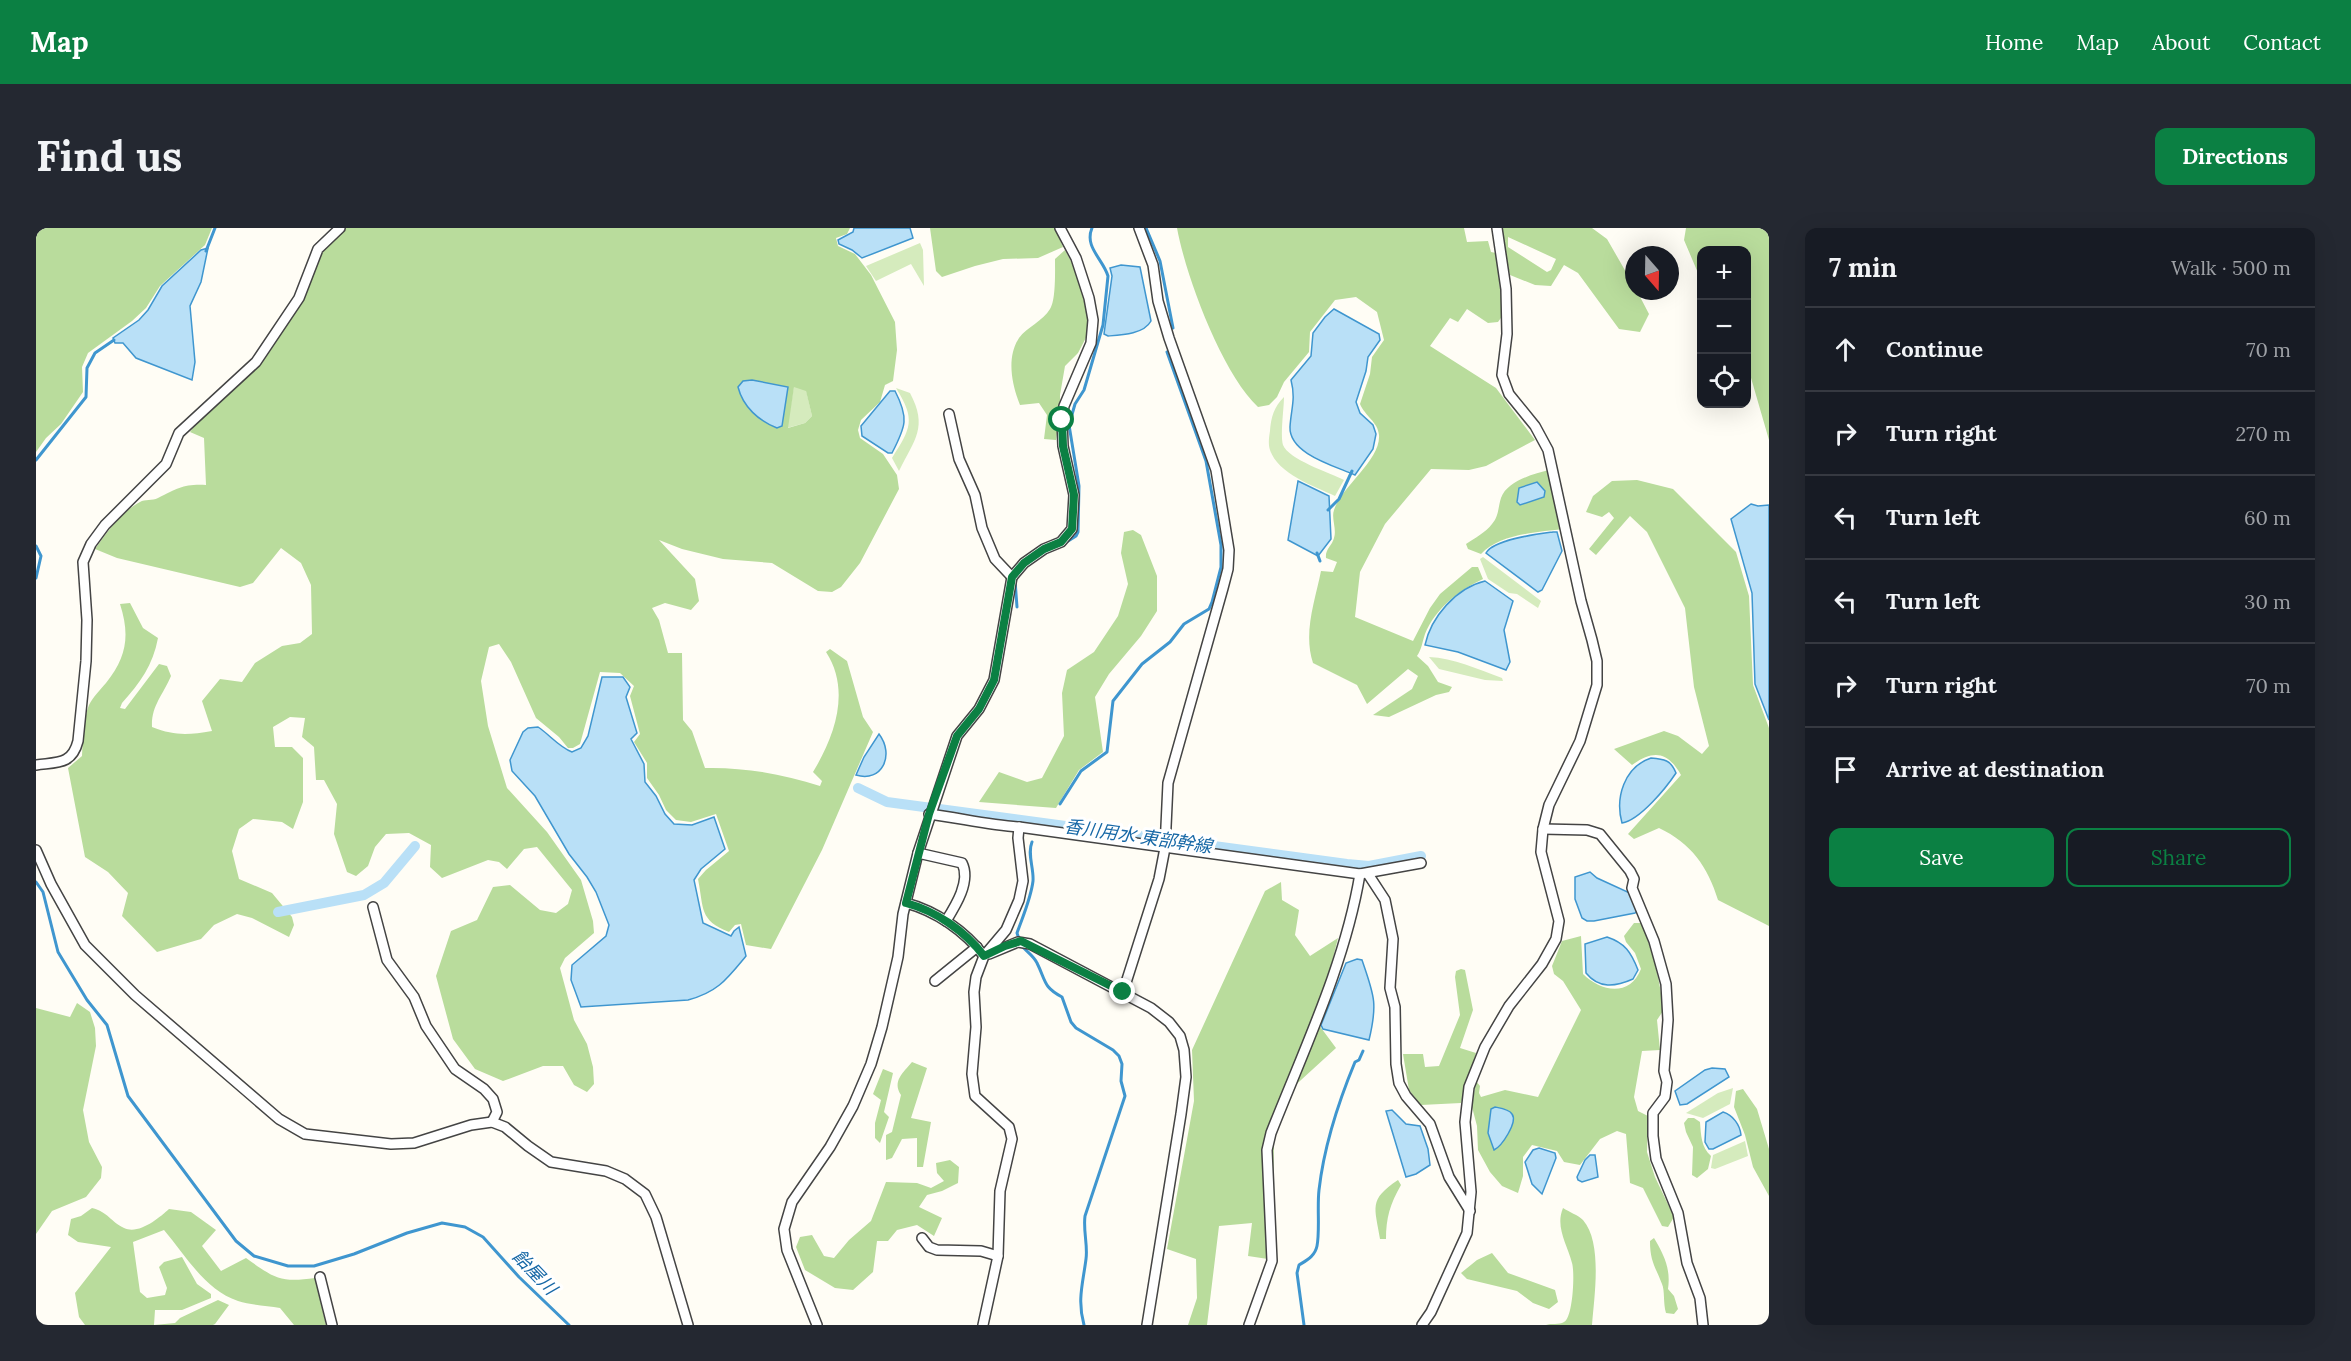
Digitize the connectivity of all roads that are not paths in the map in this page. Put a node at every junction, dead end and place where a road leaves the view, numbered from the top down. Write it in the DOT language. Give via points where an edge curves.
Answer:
graph roads {
  1 [pos="340,228"];
  2 [pos="1060,228"];
  3 [pos="1139,228"];
  4 [pos="1497,228"];
  5 [pos="949,414"];
  6 [pos="1012,577"];
  7 [pos="36,765"];
  8 [pos="931,810"];
  9 [pos="1019,827"];
  10 [pos="1543,829"];
  11 [pos="1165,842"];
  12 [pos="36,850"];
  13 [pos="918,853"];
  14 [pos="1421,863"];
  15 [pos="1364,874"];
  16 [pos="906,903"];
  17 [pos="374,907"];
  18 [pos="946,921"];
  19 [pos="977,948"];
  20 [pos="984,956"];
  21 [pos="935,981"];
  22 [pos="1123,992"];
  23 [pos="492,1122"];
  24 [pos="1470,1211"];
  25 [pos="922,1238"];
  26 [pos="998,1256"];
  27 [pos="320,1277"];
  28 [pos="333,1325"];
  29 [pos="688,1325"];
  30 [pos="817,1325"];
  31 [pos="983,1325"];
  32 [pos="1147,1325"];
  33 [pos="1249,1325"];
  34 [pos="1422,1325"];
  35 [pos="1703,1325"];
  1 -- 7 [label="street" via="318,249 299,298 256,362 179,433 166,464 91,544 83,562 86,661 78,741 75,753 66,760"];
  2 -- 6 [label="street" via="1076,258 1093,320 1091,343 1064,406 1062,420 1063,446 1074,495 1072,529 1061,542 1024,563"];
  3 -- 11 [label="street" via="1169,338 1214,463 1228,550 1223,588 1168,783"];
  4 -- 10 [label="street" via="1506,289 1507,334 1502,375 1509,394 1535,426 1548,450 1596,661 1597,685 1590,712 1549,805"];
  5 -- 6 [label="street" via="982,528 995,559"];
  6 -- 8 [label="street" via="994,680 979,709 957,736"];
  8 -- 9 [label="street" via="986,825"];
  8 -- 13 [label="street"];
  9 -- 11 [label="street"];
  9 -- 20 [label="street" via="1023,881 1019,900 1006,930"];
  10 -- 24 [label="street" via="1541,852 1559,921 1556,939 1509,1006 1485,1047 1469,1087 1465,1122"];
  10 -- 35 [label="street" via="1600,834 1630,871 1634,879 1632,888 1654,941 1666,984 1668,1020 1666,1089 1653,1113 1654,1147 1678,1213"];
  11 -- 15 [label="street"];
  11 -- 22 [label="street" via="1159,879"];
  12 -- 23 [label="street" via="85,945 135,995 279,1119 305,1134 391,1144 414,1143"];
  13 -- 16 [label="street"];
  13 -- 18 [label="street" via="962,863 966,871"];
  14 -- 15 [label="street"];
  15 -- 24 [label="street" via="1385,900 1393,939 1390,988 1395,1007 1399,1083 1430,1124 1449,1177"];
  15 -- 33 [label="street" via="1342,951 1271,1133 1267,1150 1272,1261"];
  16 -- 18 [label="street" via="925,908"];
  16 -- 30 [label="street" via="898,957 871,1064 830,1147 792,1202 784,1228 787,1250"];
  17 -- 23 [label="street" via="387,960 414,997 426,1026 455,1069 493,1099 496,1112"];
  18 -- 19 [label="street"];
  19 -- 20 [label="street"];
  19 -- 21 [label="street"];
  20 -- 22 [label="street" via="1019,942"];
  20 -- 26 [label="street" via="974,993 975,1096 1009,1127 1012,1139 1000,1191"];
  22 -- 32 [label="street" via="1169,1022 1180,1036 1186,1061"];
  23 -- 29 [label="street" via="505,1127 551,1162 606,1171 645,1194 666,1247"];
  24 -- 34 [label="street" via="1467,1233"];
  25 -- 26 [label="street" via="938,1250 981,1251"];
  26 -- 31 [label="street"];
  27 -- 28 [label="street"];
}
